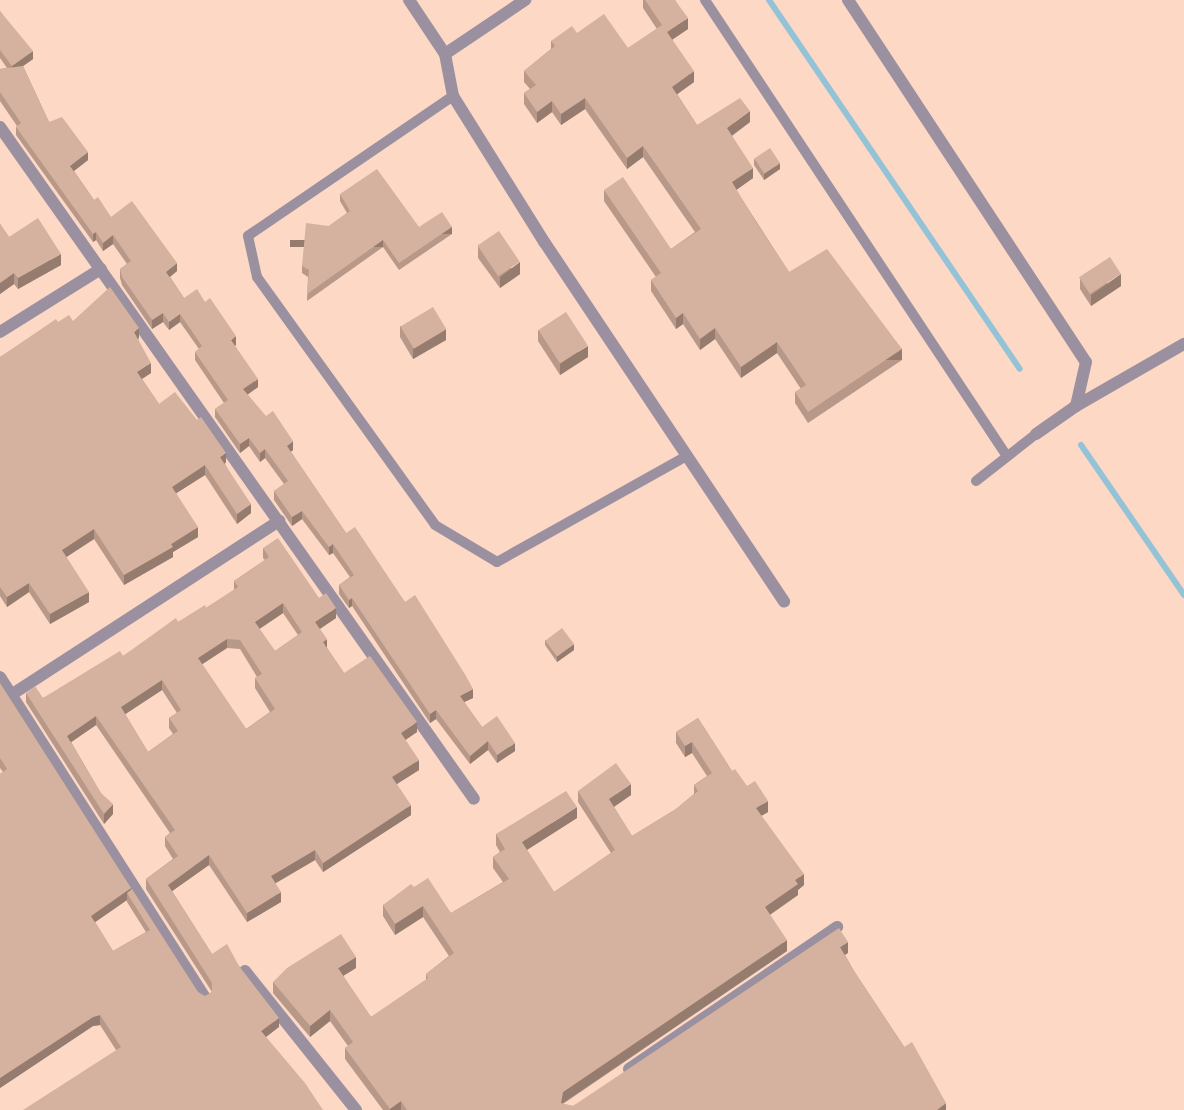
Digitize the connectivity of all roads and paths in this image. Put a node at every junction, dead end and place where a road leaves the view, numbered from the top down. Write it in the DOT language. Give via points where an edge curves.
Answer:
graph roads {
  1 [pos="409,0"];
  2 [pos="525,0"];
  3 [pos="705,0"];
  4 [pos="848,0"];
  5 [pos="446,54"];
  6 [pos="453,96"];
  7 [pos="0,127"];
  8 [pos="101,269"];
  9 [pos="0,332"];
  10 [pos="1184,344"];
  11 [pos="1076,406"];
  12 [pos="1036,434"];
  13 [pos="1006,455"];
  14 [pos="687,456"];
  15 [pos="976,481"];
  16 [pos="279,521"];
  17 [pos="784,602"];
  18 [pos="0,678"];
  19 [pos="11,695"];
  20 [pos="474,799"];
  21 [pos="837,927"];
  22 [pos="245,971"];
  23 [pos="205,997"];
  24 [pos="616,1077"];
  25 [pos="356,1110"];
  1 -- 5 [label="street"];
  2 -- 5 [label="street"];
  3 -- 13 [label="lane"];
  4 -- 11 [label="street" via="1086,362"];
  5 -- 6 [label="street"];
  6 -- 14 [label="street"];
  6 -- 14 [label="lane" via="248,236 257,277 435,525 497,562"];
  7 -- 8 [label="street"];
  8 -- 9 [label="street"];
  8 -- 16 [label="street"];
  10 -- 11 [label="street"];
  11 -- 12 [label="street"];
  12 -- 13 [label="lane"];
  13 -- 15 [label="lane"];
  14 -- 17 [label="street"];
  16 -- 19 [label="street"];
  16 -- 20 [label="street"];
  18 -- 19 [label="street"];
  19 -- 23 [label="street"];
  21 -- 24 [label="street"];
  22 -- 25 [label="street"];
}
